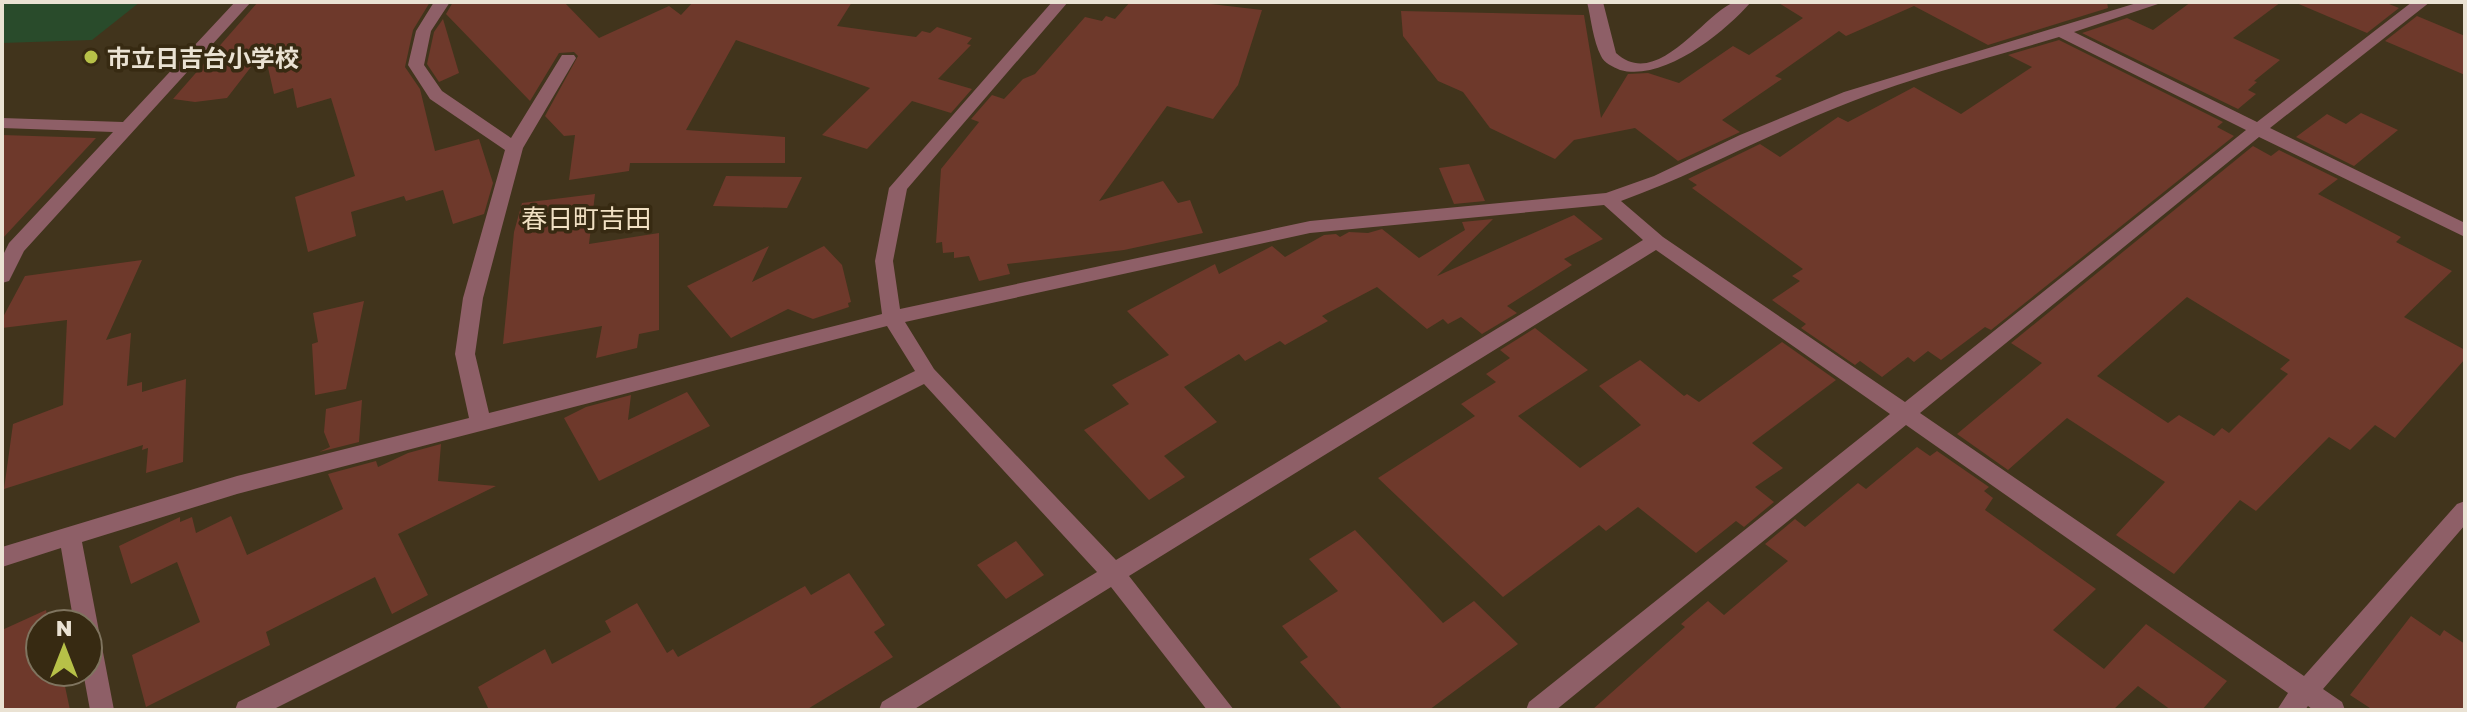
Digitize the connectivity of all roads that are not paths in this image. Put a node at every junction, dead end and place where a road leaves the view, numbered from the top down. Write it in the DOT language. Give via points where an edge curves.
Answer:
graph roads {
  1 [pos="243,2"];
  2 [pos="442,2"];
  3 [pos="1060,2"];
  4 [pos="1595,2"];
  5 [pos="1743,2"];
  6 [pos="2156,2"];
  7 [pos="2422,2"];
  8 [pos="2059,31"];
  9 [pos="568,58"];
  10 [pos="2,123"];
  11 [pos="127,127"];
  12 [pos="2258,129"];
  13 [pos="514,148"];
  14 [pos="1608,199"];
  15 [pos="2465,231"];
  16 [pos="1656,241"];
  17 [pos="9,248"];
  18 [pos="2,276"];
  19 [pos="892,318"];
  20 [pos="927,374"];
  21 [pos="1907,412"];
  22 [pos="480,421"];
  23 [pos="2465,510"];
  24 [pos="70,537"];
  25 [pos="2,557"];
  26 [pos="1112,572"];
  27 [pos="83,608"];
  28 [pos="98,688"];
  29 [pos="2305,691"];
  30 [pos="102,710"];
  31 [pos="247,710"];
  32 [pos="891,710"];
  33 [pos="1222,710"];
  34 [pos="1538,710"];
  35 [pos="2289,710"];
  36 [pos="2333,710"];
  1 -- 11 [label="street"];
  2 -- 13 [label="street" via="420,37 416,65 436,95"];
  3 -- 19 [label="street" via="898,188 884,261"];
  4 -- 5 [label="street" via="1608,55 1631,67 1679,55"];
  6 -- 8 [label="street"];
  7 -- 12 [label="street"];
  8 -- 12 [label="street"];
  8 -- 14 [label="street" via="1850,96"];
  9 -- 13 [label="street"];
  10 -- 11 [label="street"];
  11 -- 17 [label="street"];
  12 -- 15 [label="street"];
  12 -- 21 [label="street"];
  13 -- 22 [label="street" via="473,298 465,354"];
  14 -- 16 [label="street"];
  14 -- 19 [label="street" via="1310,227"];
  16 -- 21 [label="street"];
  16 -- 26 [label="street"];
  17 -- 18 [label="street"];
  19 -- 20 [label="street"];
  19 -- 22 [label="street"];
  20 -- 26 [label="street"];
  20 -- 31 [label="street"];
  21 -- 29 [label="street"];
  21 -- 34 [label="street"];
  22 -- 24 [label="street" via="237,485"];
  23 -- 29 [label="street"];
  24 -- 25 [label="street"];
  24 -- 27 [label="street"];
  26 -- 32 [label="street"];
  26 -- 33 [label="street"];
  28 -- 30 [label="street"];
  29 -- 35 [label="street"];
  29 -- 36 [label="street"];
}
